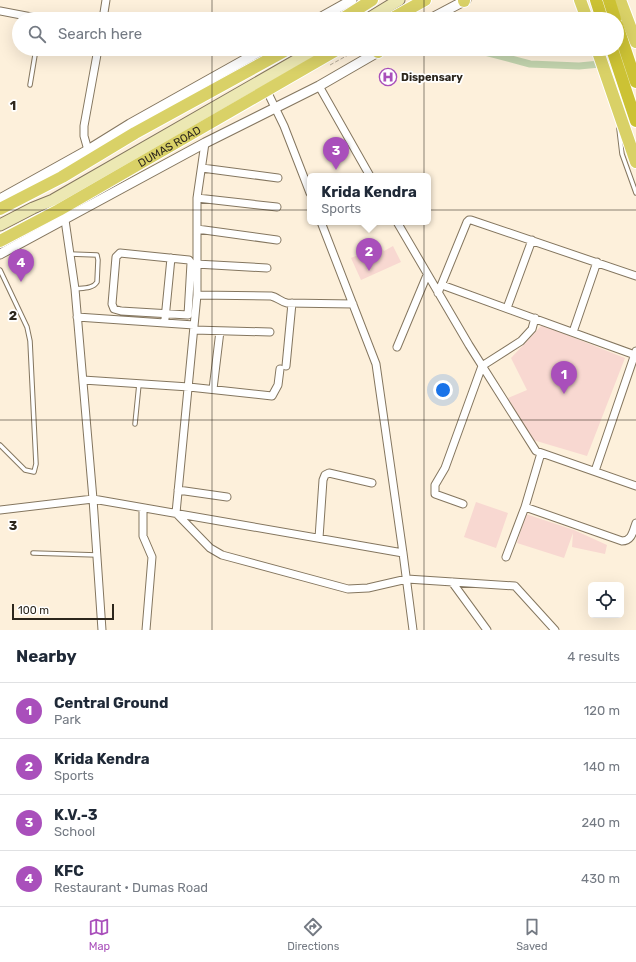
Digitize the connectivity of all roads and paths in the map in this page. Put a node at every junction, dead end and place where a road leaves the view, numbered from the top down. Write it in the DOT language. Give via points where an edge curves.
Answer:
graph roads {
  1 [pos="106,0"];
  2 [pos="372,0"];
  3 [pos="407,0"];
  4 [pos="425,0"];
  5 [pos="465,0"];
  6 [pos="580,0"];
  7 [pos="596,0"];
  8 [pos="608,0"];
  9 [pos="620,0"];
  10 [pos="350,1"];
  11 [pos="397,2"];
  12 [pos="0,11"];
  13 [pos="104,12"];
  14 [pos="330,12"];
  15 [pos="347,12"];
  16 [pos="353,12"];
  17 [pos="380,12"];
  18 [pos="404,12"];
  19 [pos="443,12"];
  20 [pos="584,12"];
  21 [pos="600,12"];
  22 [pos="612,12"];
  23 [pos="12,13"];
  24 [pos="636,42"];
  25 [pos="624,46"];
  26 [pos="35,56"];
  27 [pos="97,56"];
  28 [pos="252,56"];
  29 [pos="274,56"];
  30 [pos="303,56"];
  31 [pos="325,56"];
  32 [pos="369,56"];
  33 [pos="599,56"];
  34 [pos="614,56"];
  35 [pos="636,82"];
  36 [pos="30,85"];
  37 [pos="319,86"];
  38 [pos="266,89"];
  39 [pos="617,107"];
  40 [pos="276,108"];
  41 [pos="636,121"];
  42 [pos="133,128"];
  43 [pos="205,143"];
  44 [pos="88,150"];
  45 [pos="636,162"];
  46 [pos="202,168"];
  47 [pos="59,172"];
  48 [pos="368,173"];
  49 [pos="278,178"];
  50 [pos="307,186"];
  51 [pos="636,193"];
  52 [pos="49,196"];
  53 [pos="197,198"];
  54 [pos="0,199"];
  55 [pos="277,207"];
  56 [pos="0,209"];
  57 [pos="0,225"];
  58 [pos="322,225"];
  59 [pos="399,225"];
  60 [pos="197,229"];
  61 [pos="0,232"];
  62 [pos="278,240"];
  63 [pos="532,240"];
  64 [pos="0,241"];
  65 [pos="0,254"];
  66 [pos="70,254"];
  67 [pos="171,258"];
  68 [pos="597,262"];
  69 [pos="196,264"];
  70 [pos="267,268"];
  71 [pos="0,270"];
  72 [pos="427,274"];
  73 [pos="636,276"];
  74 [pos="442,285"];
  75 [pos="75,289"];
  76 [pos="438,293"];
  77 [pos="197,295"];
  78 [pos="292,303"];
  79 [pos="353,304"];
  80 [pos="507,308"];
  81 [pos="114,309"];
  82 [pos="165,315"];
  83 [pos="76,317"];
  84 [pos="535,318"];
  85 [pos="113,319"];
  86 [pos="165,323"];
  87 [pos="194,328"];
  88 [pos="220,331"];
  89 [pos="270,332"];
  90 [pos="573,332"];
  91 [pos="397,347"];
  92 [pos="635,353"];
  93 [pos="482,366"];
  94 [pos="633,370"];
  95 [pos="83,380"];
  96 [pos="139,384"];
  97 [pos="189,387"];
  98 [pos="213,389"];
  99 [pos="135,424"];
  100 [pos="0,445"];
  101 [pos="541,453"];
  102 [pos="595,472"];
  103 [pos="372,483"];
  104 [pos="636,486"];
  105 [pos="178,490"];
  106 [pos="228,497"];
  107 [pos="93,499"];
  108 [pos="464,504"];
  109 [pos="143,508"];
  110 [pos="525,508"];
  111 [pos="0,510"];
  112 [pos="176,513"];
  113 [pos="636,523"];
  114 [pos="319,538"];
  115 [pos="404,553"];
  116 [pos="33,554"];
  117 [pos="97,555"];
  118 [pos="506,557"];
  119 [pos="407,579"];
  120 [pos="452,582"];
  121 [pos="102,630"];
  122 [pos="146,630"];
  123 [pos="413,630"];
  124 [pos="487,630"];
  125 [pos="555,630"];
  1 -- 13 [label="street"];
  2 -- 16 [label="main road"];
  3 -- 11 [label="main road"];
  4 -- 18 [label="main road"];
  5 -- 19 [label="street"];
  6 -- 20 [label="main road"];
  7 -- 21 [label="highway"];
  8 -- 22 [label="highway"];
  9 -- 24 [label="main road"];
  10 -- 14 [label="street"];
  10 -- 15 [label="main road"];
  11 -- 17 [label="main road"];
  12 -- 23 [label="street"];
  25 -- 35 [label="highway"];
  26 -- 36 [label="lane"];
  27 -- 44 [label="street" via="84,126"];
  28 -- 42 [label="street"];
  29 -- 42 [label="main road, DUMAS ROAD"];
  30 -- 52 [label="main road"];
  31 -- 38 [label="main road, DUMAS ROAD"];
  32 -- 37 [label="street"];
  33 -- 39 [label="main road"];
  34 -- 41 [label="highway"];
  37 -- 40 [label="street"];
  37 -- 48 [label="street"];
  38 -- 40 [label="street"];
  38 -- 52 [label="main road, DUMAS ROAD"];
  39 -- 45 [label="main road"];
  39 -- 51 [label="lane" via="622,154"];
  40 -- 43 [label="street"];
  40 -- 50 [label="street"];
  42 -- 44 [label="street"];
  42 -- 47 [label="main road, DUMAS ROAD"];
  43 -- 46 [label="street"];
  43 -- 52 [label="street"];
  44 -- 47 [label="street"];
  46 -- 49 [label="street"];
  46 -- 53 [label="street"];
  47 -- 52 [label="main road, DUMAS ROAD"];
  52 -- 54 [label="street"];
  52 -- 56 [label="main road, DUMAS ROAD"];
  52 -- 57 [label="main road" via="33,208"];
  52 -- 61 [label="main road" via="36,213"];
  52 -- 64 [label="main road, DUMAS ROAD"];
  52 -- 65 [label="street"];
  52 -- 66 [label="street"];
  53 -- 55 [label="street"];
  53 -- 60 [label="street"];
  58 -- 79 [label="street"];
  59 -- 72 [label="street"];
  60 -- 62 [label="street"];
  60 -- 69 [label="street"];
  63 -- 68 [label="street"];
  63 -- 74 [label="street" via="469,220"];
  63 -- 80 [label="street"];
  66 -- 75 [label="street"];
  66 -- 75 [label="lane" via="97,256 98,260 95,285"];
  67 -- 81 [label="street" via="118,254 112,304"];
  67 -- 82 [label="street"];
  67 -- 82 [label="street" via="189,260 191,263 188,314"];
  68 -- 73 [label="street"];
  68 -- 90 [label="street"];
  69 -- 70 [label="street"];
  69 -- 77 [label="street"];
  71 -- 100 [label="lane" via="27,327 30,340 36,464 34,472 25,470"];
  72 -- 76 [label="street"];
  72 -- 91 [label="street"];
  74 -- 76 [label="street"];
  74 -- 80 [label="street"];
  75 -- 83 [label="street"];
  76 -- 93 [label="street"];
  77 -- 78 [label="street" via="275,296 283,302"];
  77 -- 87 [label="street"];
  78 -- 79 [label="street"];
  78 -- 98 [label="street" via="283,367 272,396"];
  79 -- 115 [label="street" via="376,364"];
  80 -- 84 [label="street"];
  81 -- 82 [label="street" via="121,312"];
  81 -- 85 [label="street"];
  82 -- 86 [label="street"];
  83 -- 85 [label="street"];
  83 -- 95 [label="street"];
  84 -- 90 [label="street"];
  84 -- 93 [label="street" via="532,329 521,341"];
  85 -- 86 [label="street"];
  86 -- 87 [label="street"];
  87 -- 88 [label="street"];
  87 -- 97 [label="street"];
  88 -- 89 [label="street"];
  88 -- 98 [label="street"];
  90 -- 92 [label="street"];
  92 -- 94 [label="street"];
  93 -- 101 [label="street" via="536,451"];
  93 -- 108 [label="street" via="446,468 434,489 435,494"];
  94 -- 102 [label="street"];
  95 -- 96 [label="street"];
  95 -- 107 [label="street"];
  96 -- 97 [label="street"];
  96 -- 99 [label="lane"];
  97 -- 98 [label="street"];
  97 -- 105 [label="street"];
  101 -- 102 [label="street"];
  101 -- 110 [label="street"];
  102 -- 104 [label="street"];
  103 -- 114 [label="street" via="329,473 325,475"];
  105 -- 106 [label="street"];
  105 -- 112 [label="street"];
  107 -- 109 [label="street"];
  107 -- 111 [label="street"];
  107 -- 117 [label="street"];
  109 -- 112 [label="street"];
  109 -- 122 [label="street" via="143,536 152,557"];
  110 -- 113 [label="street" via="622,541 631,537"];
  110 -- 118 [label="street"];
  112 -- 114 [label="street"];
  112 -- 119 [label="street" via="210,548 222,554 348,589 368,588"];
  114 -- 115 [label="street"];
  115 -- 119 [label="street"];
  116 -- 117 [label="lane"];
  117 -- 121 [label="street"];
  119 -- 120 [label="street"];
  119 -- 123 [label="street"];
  120 -- 124 [label="street"];
  120 -- 125 [label="street" via="515,586"];
}
